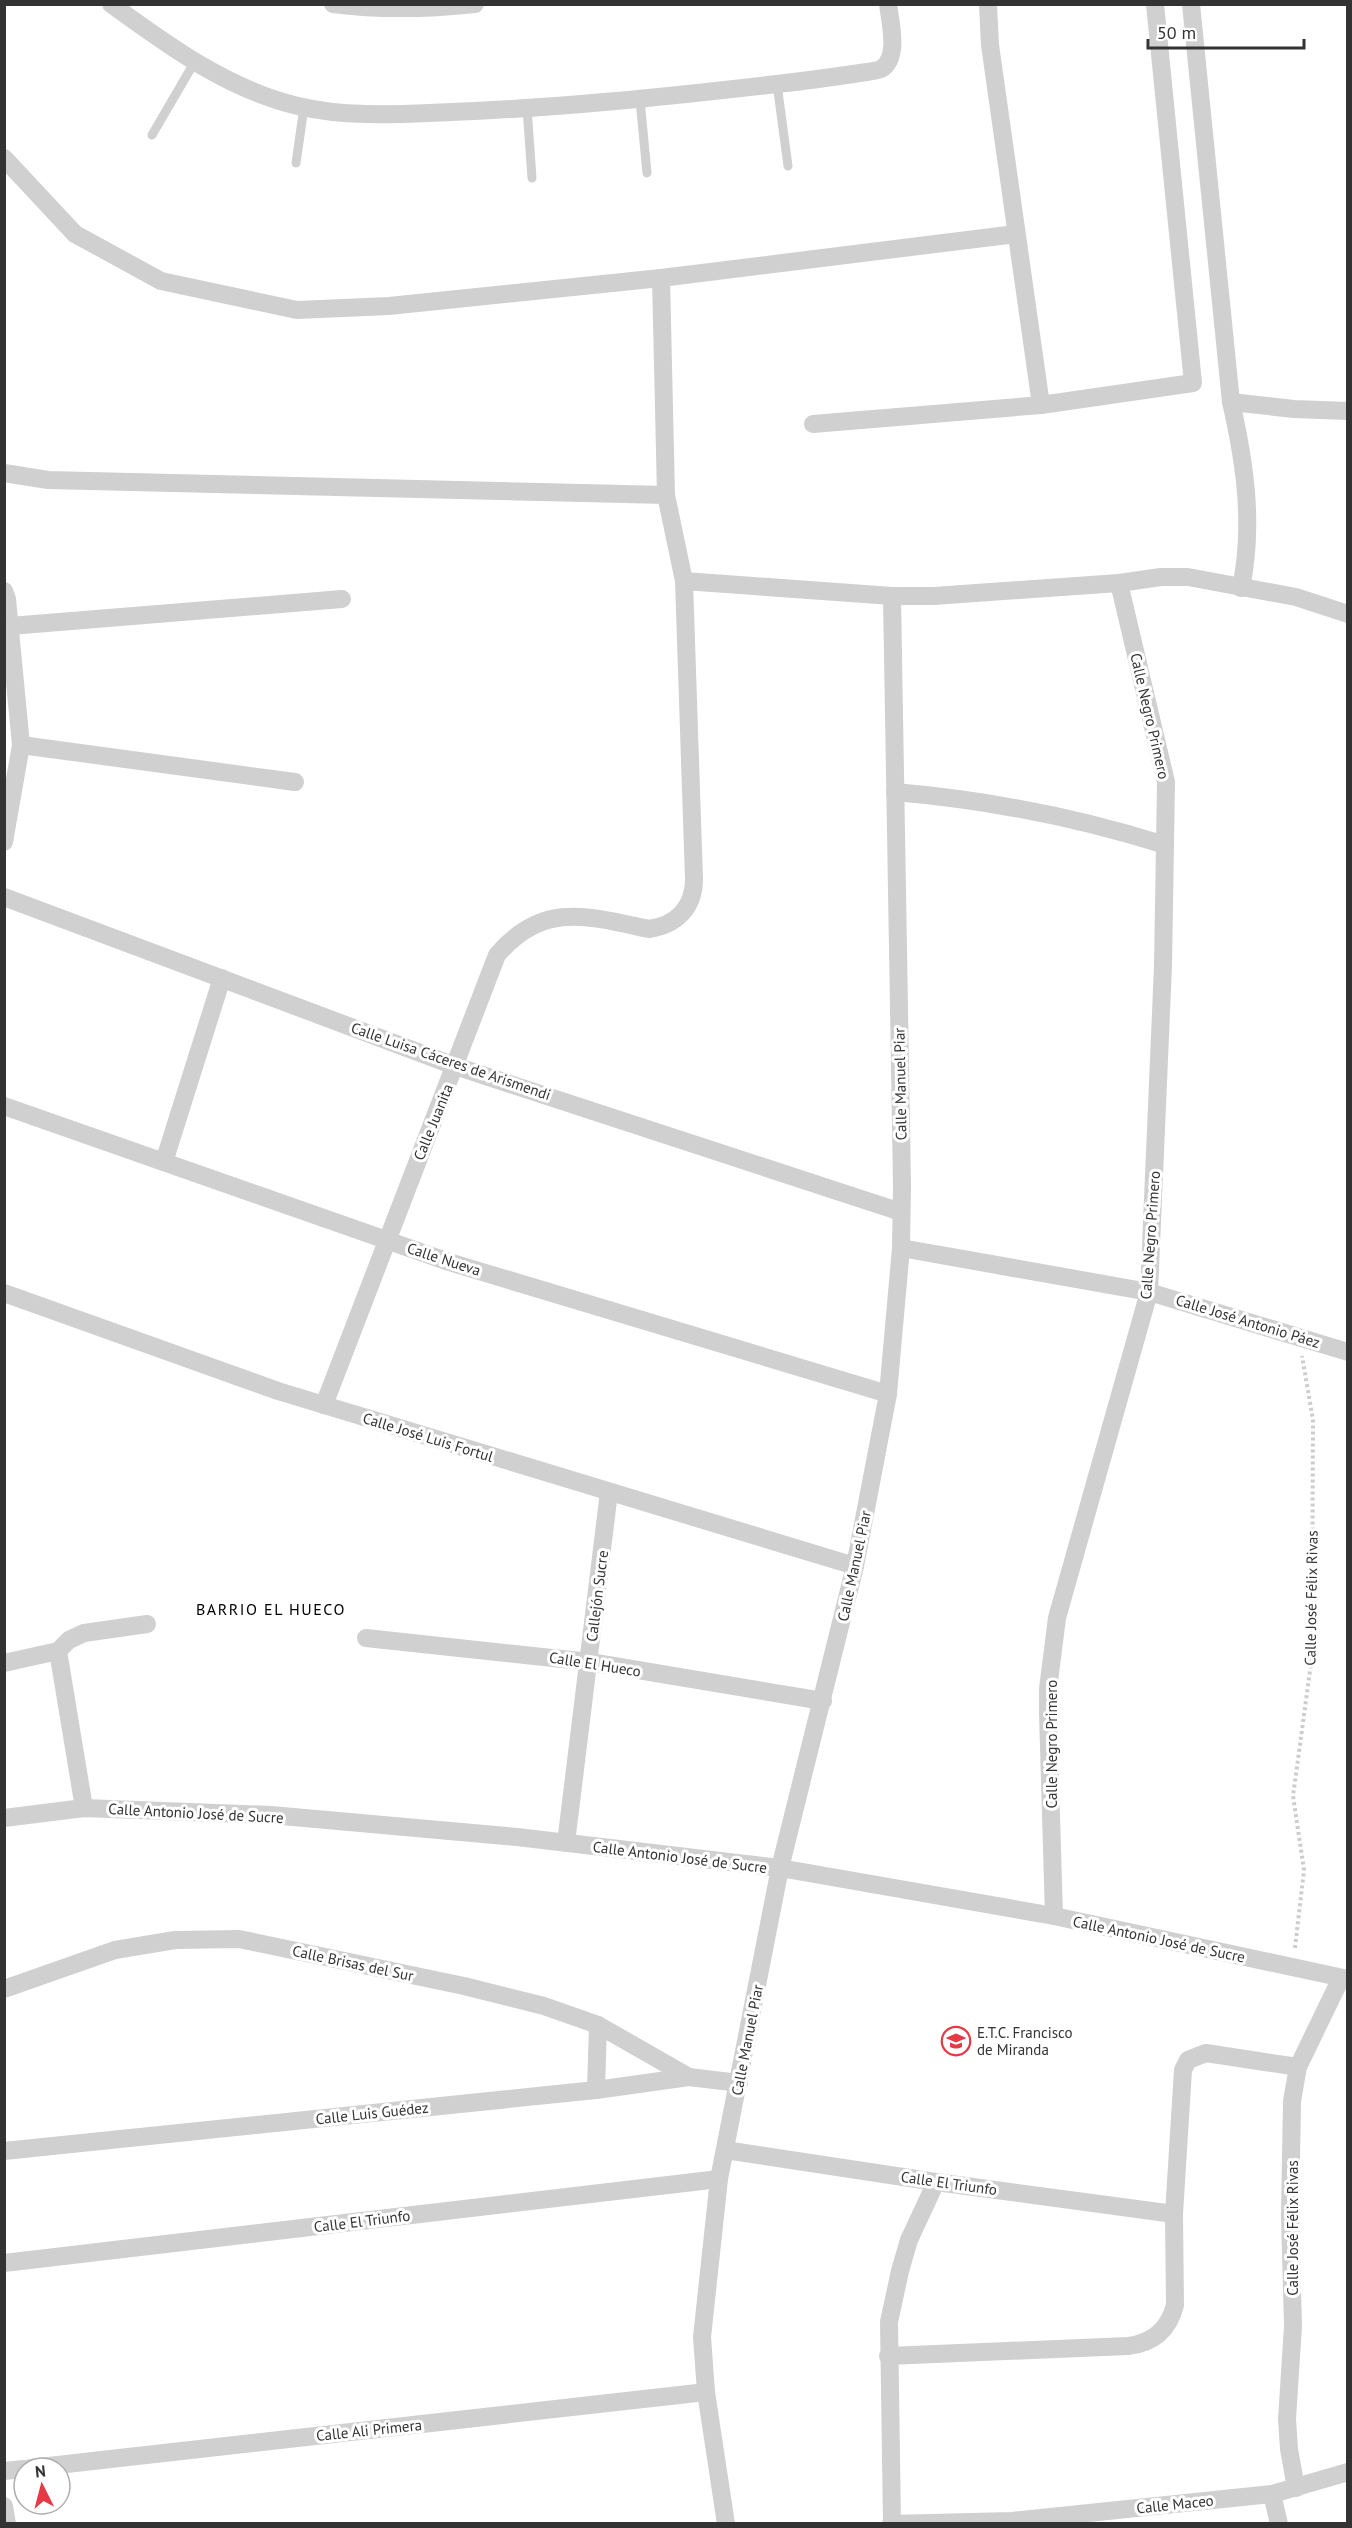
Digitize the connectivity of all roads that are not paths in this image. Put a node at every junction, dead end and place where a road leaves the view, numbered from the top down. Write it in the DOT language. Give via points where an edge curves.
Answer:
graph roads {
  1 [pos="111,4"];
  2 [pos="333,4"];
  3 [pos="475,4"];
  4 [pos="888,4"];
  5 [pos="988,4"];
  6 [pos="1155,4"];
  7 [pos="1191,4"];
  8 [pos="194,63"];
  9 [pos="777,84"];
  10 [pos="640,100"];
  11 [pos="304,107"];
  12 [pos="527,108"];
  13 [pos="152,135"];
  14 [pos="4,158"];
  15 [pos="296,163"];
  16 [pos="788,166"];
  17 [pos="647,173"];
  18 [pos="532,178"];
  19 [pos="1016,234"];
  20 [pos="661,278"];
  21 [pos="1232,402"];
  22 [pos="1041,405"];
  23 [pos="1347,411"];
  24 [pos="813,424"];
  25 [pos="4,473"];
  26 [pos="666,495"];
  27 [pos="684,581"];
  28 [pos="1119,583"];
  29 [pos="1241,588"];
  30 [pos="892,596"];
  31 [pos="5,597"];
  32 [pos="342,599"];
  33 [pos="1347,614"];
  34 [pos="10,626"];
  35 [pos="21,745"];
  36 [pos="295,782"];
  37 [pos="895,792"];
  38 [pos="4,842"];
  39 [pos="1165,845"];
  40 [pos="4,897"];
  41 [pos="222,978"];
  42 [pos="455,1066"];
  43 [pos="4,1106"];
  44 [pos="164,1162"];
  45 [pos="902,1212"];
  46 [pos="387,1240"];
  47 [pos="901,1248"];
  48 [pos="1149,1292"];
  49 [pos="4,1293"];
  50 [pos="1347,1352"];
  51 [pos="888,1394"];
  52 [pos="324,1405"];
  53 [pos="609,1492"];
  54 [pos="855,1566"];
  55 [pos="147,1624"];
  56 [pos="366,1638"];
  57 [pos="58,1651"];
  58 [pos="590,1662"];
  59 [pos="4,1663"];
  60 [pos="823,1701"];
  61 [pos="84,1808"];
  62 [pos="4,1818"];
  63 [pos="566,1843"];
  64 [pos="780,1868"];
  65 [pos="1054,1916"];
  66 [pos="1344,1978"];
  67 [pos="4,1989"];
  68 [pos="598,2025"];
  69 [pos="1298,2067"];
  70 [pos="688,2077"];
  71 [pos="739,2083"];
  72 [pos="596,2090"];
  73 [pos="725,2150"];
  74 [pos="4,2151"];
  75 [pos="719,2178"];
  76 [pos="936,2182"];
  77 [pos="1174,2214"];
  78 [pos="4,2263"];
  79 [pos="888,2356"];
  80 [pos="706,2392"];
  81 [pos="72,2463"];
  82 [pos="1347,2472"];
  83 [pos="1296,2488"];
  84 [pos="1272,2494"];
  85 [pos="4,2506"];
  86 [pos="7,2523"];
  87 [pos="726,2523"];
  88 [pos="892,2523"];
  89 [pos="1279,2523"];
  1 -- 8 [label="street"];
  2 -- 3 [label="street" via="373,8"];
  4 -- 9 [label="street" via="892,53 880,69"];
  5 -- 19 [label="street"];
  6 -- 22 [label="street" via="1193,383"];
  7 -- 21 [label="street"];
  8 -- 11 [label="street" via="264,96"];
  8 -- 13 [label="lane"];
  9 -- 10 [label="street"];
  9 -- 16 [label="lane"];
  10 -- 12 [label="street"];
  10 -- 17 [label="lane"];
  11 -- 12 [label="street" via="376,115"];
  11 -- 15 [label="lane"];
  12 -- 18 [label="lane"];
  14 -- 20 [label="street" via="75,234 161,281 297,310 389,306"];
  19 -- 20 [label="street"];
  19 -- 22 [label="street"];
  20 -- 26 [label="street"];
  21 -- 23 [label="street"];
  21 -- 29 [label="street" via="1242,452 1249,529"];
  22 -- 24 [label="street"];
  25 -- 26 [label="street" via="48,480"];
  26 -- 27 [label="street"];
  27 -- 30 [label="street"];
  27 -- 42 [label="street, Calle Juanita" via="694,890 691,902 677,920 659,928 587,916 559,917 518,934 497,955"];
  28 -- 29 [label="street" via="1188,577"];
  28 -- 30 [label="street"];
  28 -- 39 [label="street, Calle Negro Primero" via="1166,782"];
  29 -- 33 [label="street" via="1296,597"];
  30 -- 37 [label="street, Calle Manuel Piar"];
  31 -- 34 [label="street"];
  32 -- 34 [label="street"];
  34 -- 35 [label="street"];
  35 -- 36 [label="street"];
  35 -- 38 [label="street"];
  37 -- 39 [label="street" via="1031,809"];
  37 -- 45 [label="street, Calle Manuel Piar"];
  39 -- 48 [label="street, Calle Negro Primero"];
  40 -- 41 [label="street, Calle Luisa Cáceres de Arismendi"];
  41 -- 42 [label="street, Calle Luisa Cáceres de Arismendi"];
  41 -- 44 [label="street"];
  42 -- 45 [label="street, Calle Luisa Cáceres de Arismendi"];
  42 -- 46 [label="street, Calle Juanita"];
  43 -- 44 [label="street, Calle Nueva"];
  44 -- 46 [label="street, Calle Nueva"];
  45 -- 47 [label="street, Calle Manuel Piar"];
  46 -- 51 [label="street, Calle Nueva"];
  46 -- 52 [label="street, Calle Juanita"];
  47 -- 48 [label="street"];
  47 -- 51 [label="street, Calle Manuel Piar"];
  48 -- 50 [label="street, Calle José Antonio Páez"];
  48 -- 65 [label="street, Calle Negro Primero" via="1057,1618 1048,1689"];
  49 -- 52 [label="street, Calle José Luis Fortul"];
  51 -- 54 [label="street, Calle Manuel Piar"];
  52 -- 53 [label="street, Calle José Luis Fortul"];
  53 -- 54 [label="street, Calle José Luis Fortul"];
  53 -- 58 [label="street, Callejón Sucre"];
  54 -- 60 [label="street, Calle Manuel Piar"];
  55 -- 57 [label="street" via="84,1633"];
  56 -- 58 [label="street, Calle El Hueco"];
  57 -- 59 [label="street"];
  57 -- 61 [label="street"];
  58 -- 60 [label="street, Calle El Hueco"];
  58 -- 63 [label="street, Callejón Sucre"];
  60 -- 64 [label="street, Calle Manuel Piar"];
  61 -- 62 [label="street, Calle Antonio José de Sucre"];
  61 -- 63 [label="street, Calle Antonio José de Sucre" via="271,1815"];
  63 -- 64 [label="street, Calle Antonio José de Sucre"];
  64 -- 65 [label="street, Calle Antonio José de Sucre"];
  64 -- 71 [label="street, Calle Manuel Piar"];
  65 -- 66 [label="street, Calle Antonio José de Sucre"];
  66 -- 69 [label="street, Calle José Félix Rivas"];
  67 -- 68 [label="street, Calle Brisas del Sur" via="115,1950 175,1940 239,1939 464,1986 544,2006"];
  68 -- 70 [label="street, Calle Brisas del Sur"];
  68 -- 72 [label="street"];
  69 -- 77 [label="street" via="1206,2053 1188,2060 1183,2070"];
  69 -- 83 [label="street, Calle José Félix Rivas" via="1292,2101 1293,2326 1287,2420"];
  70 -- 71 [label="street, Calle Luis Guédez"];
  70 -- 72 [label="street, Calle Luis Guédez"];
  71 -- 73 [label="street, Calle Manuel Piar"];
  72 -- 74 [label="street, Calle Luis Guédez"];
  73 -- 75 [label="street, Calle Manuel Piar"];
  73 -- 76 [label="street, Calle El Triunfo"];
  75 -- 78 [label="street, Calle El Triunfo"];
  75 -- 80 [label="street, Calle Manuel Piar" via="702,2337"];
  76 -- 77 [label="street, Calle El Triunfo"];
  76 -- 79 [label="street" via="909,2240 900,2271 889,2322"];
  77 -- 79 [label="street" via="1175,2305 1166,2327 1149,2341 1128,2346"];
  79 -- 88 [label="street"];
  80 -- 81 [label="street, Calle Ali Primera"];
  80 -- 87 [label="street, Calle Manuel Piar"];
  82 -- 83 [label="street, Calle Maceo"];
  83 -- 84 [label="street, Calle Maceo"];
  84 -- 88 [label="street, Calle Maceo" via="1012,2521"];
  84 -- 89 [label="street"];
  85 -- 86 [label="street"];
}
